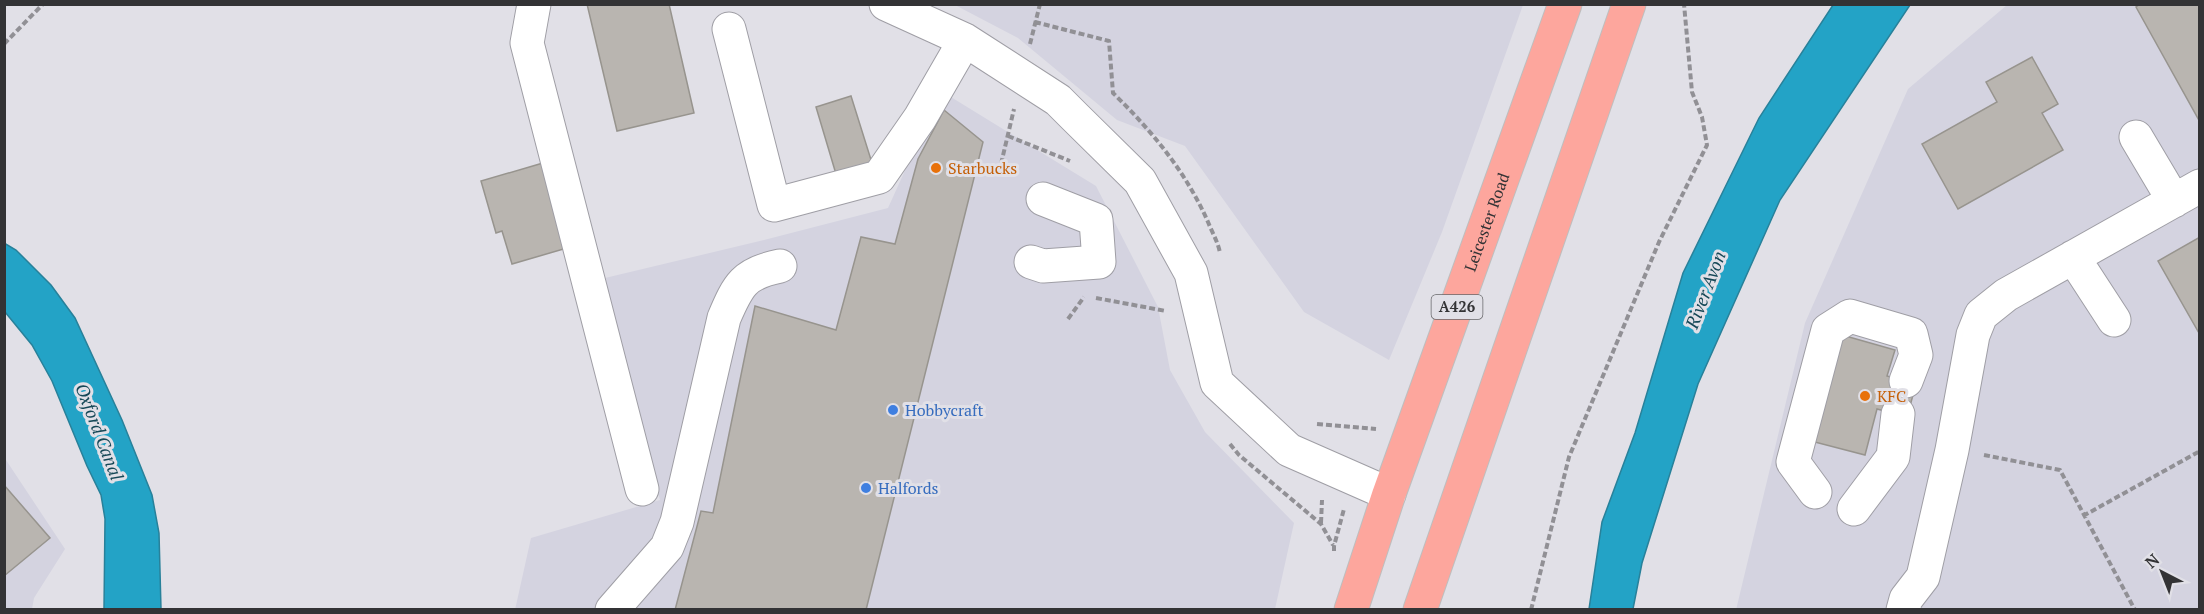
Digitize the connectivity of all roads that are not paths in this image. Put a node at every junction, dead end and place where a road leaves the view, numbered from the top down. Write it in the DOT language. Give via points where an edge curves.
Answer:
graph roads {
  1 [pos="534,4"];
  2 [pos="886,4"];
  3 [pos="1565,4"];
  4 [pos="1629,4"];
  5 [pos="729,29"];
  6 [pos="965,40"];
  7 [pos="2136,137"];
  8 [pos="2187,194"];
  9 [pos="1043,199"];
  10 [pos="2073,257"];
  11 [pos="1031,262"];
  12 [pos="780,266"];
  13 [pos="2114,320"];
  14 [pos="1906,381"];
  15 [pos="1898,414"];
  16 [pos="642,489"];
  17 [pos="1815,492"];
  18 [pos="1389,494"];
  19 [pos="1854,509"];
  20 [pos="1923,577"];
  21 [pos="612,609"];
  22 [pos="1351,609"];
  23 [pos="1419,609"];
  24 [pos="1904,609"];
  25 [pos="1929,609"];
  1 -- 16 [label="street" via="527,43"];
  2 -- 6 [label="street"];
  3 -- 18 [label="highway, Leicester Road / A426"];
  4 -- 23 [label="highway"];
  5 -- 6 [label="street" via="774,204 879,177 920,118"];
  6 -- 18 [label="street" via="1058,100 1140,181 1191,273 1217,383 1289,450"];
  7 -- 8 [label="street"];
  8 -- 10 [label="street"];
  9 -- 11 [label="street" via="1096,220 1100,261 1043,266"];
  10 -- 13 [label="street"];
  10 -- 20 [label="street" via="2006,295 1981,315 1973,335"];
  12 -- 21 [label="street" via="760,270 746,279 732,299 724,318 677,522 667,547"];
  14 -- 17 [label="street" via="1916,355 1911,334 1850,316 1828,330 1793,462"];
  15 -- 19 [label="street" via="1893,458"];
  18 -- 22 [label="highway, Leicester Road / A426"];
  20 -- 24 [label="street" via="1905,599"];
  20 -- 25 [label="street"];
}
